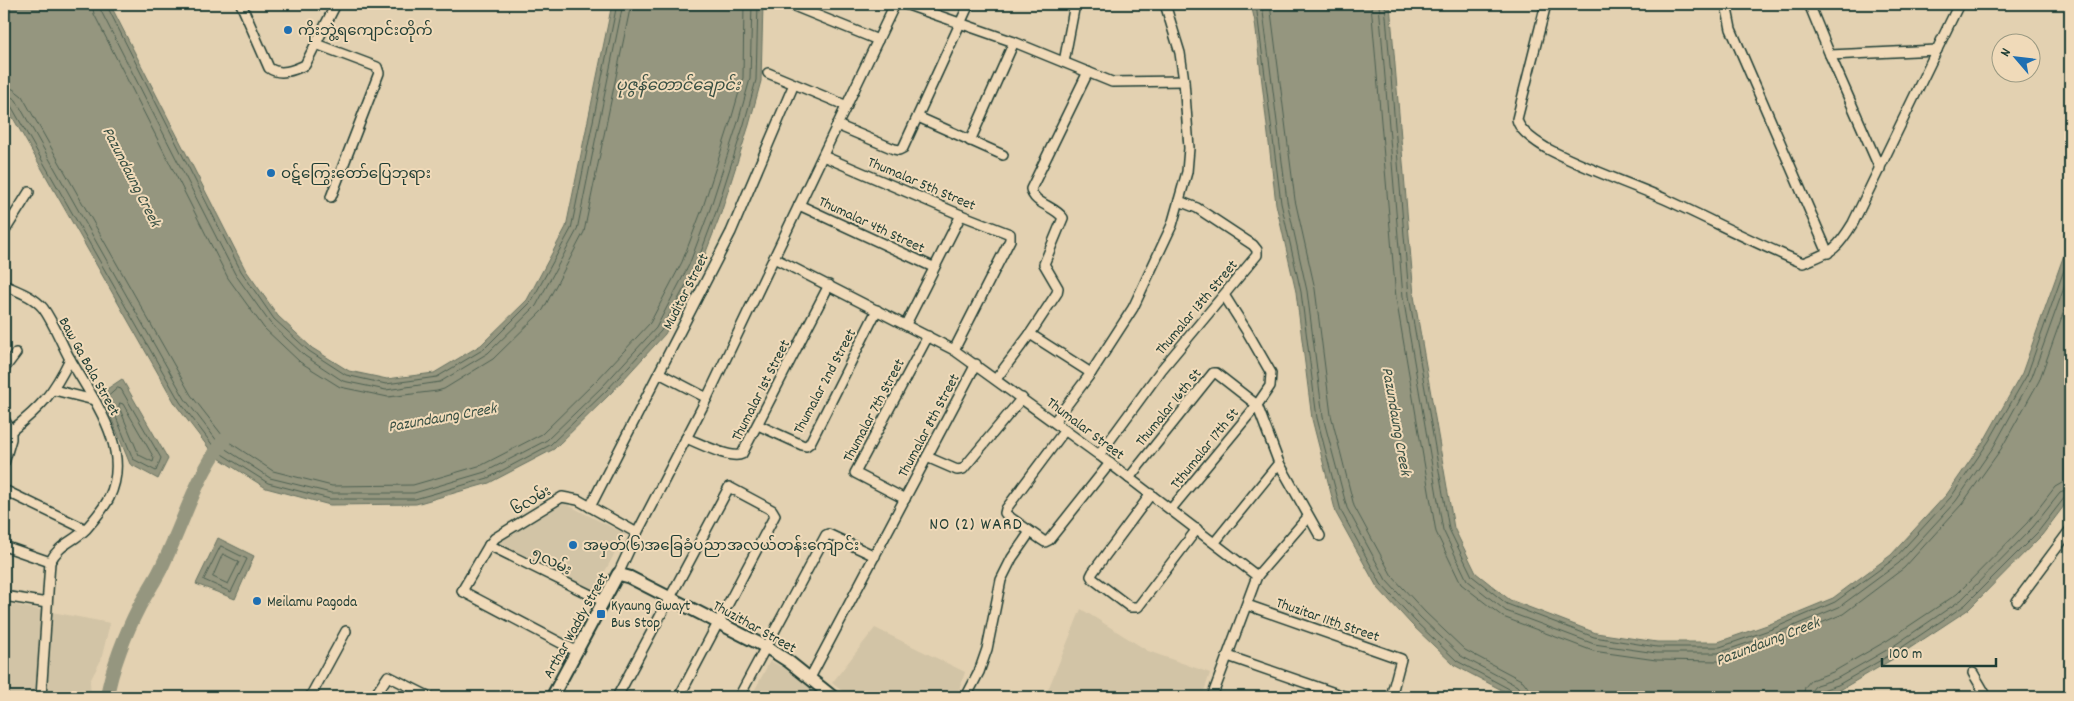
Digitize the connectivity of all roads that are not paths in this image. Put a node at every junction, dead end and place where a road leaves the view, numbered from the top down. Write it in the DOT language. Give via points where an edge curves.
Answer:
graph roads {
  1 [pos="241,4"];
  2 [pos="336,4"];
  3 [pos="789,4"];
  4 [pos="895,4"];
  5 [pos="905,4"];
  6 [pos="969,4"];
  7 [pos="1075,4"];
  8 [pos="1165,4"];
  9 [pos="1546,4"];
  10 [pos="1726,4"];
  11 [pos="1809,4"];
  12 [pos="1959,4"];
  13 [pos="811,8"];
  14 [pos="960,23"];
  15 [pos="878,40"];
  16 [pos="1014,42"];
  17 [pos="316,44"];
  18 [pos="1937,50"];
  19 [pos="1830,55"];
  20 [pos="1064,62"];
  21 [pos="1088,72"];
  22 [pos="768,73"];
  23 [pos="1184,81"];
  24 [pos="794,84"];
  25 [pos="847,106"];
  26 [pos="918,117"];
  27 [pos="837,126"];
  28 [pos="970,141"];
  29 [pos="1003,155"];
  30 [pos="823,156"];
  31 [pos="1880,169"];
  32 [pos="29,192"];
  33 [pos="331,198"];
  34 [pos="1179,201"];
  35 [pos="799,205"];
  36 [pos="961,215"];
  37 [pos="4,232"];
  38 [pos="1828,253"];
  39 [pos="774,258"];
  40 [pos="933,267"];
  41 [pos="4,285"];
  42 [pos="829,285"];
  43 [pos="1224,295"];
  44 [pos="878,310"];
  45 [pos="906,324"];
  46 [pos="1030,334"];
  47 [pos="928,336"];
  48 [pos="954,350"];
  49 [pos="16,353"];
  50 [pos="70,359"];
  51 [pos="976,364"];
  52 [pos="4,369"];
  53 [pos="659,373"];
  54 [pos="1091,373"];
  55 [pos="996,379"];
  56 [pos="54,390"];
  57 [pos="707,398"];
  58 [pos="1022,398"];
  59 [pos="94,400"];
  60 [pos="1257,405"];
  61 [pos="4,419"];
  62 [pos="1054,422"];
  63 [pos="758,425"];
  64 [pos="1065,430"];
  65 [pos="11,431"];
  66 [pos="686,438"];
  67 [pos="1099,455"];
  68 [pos="927,457"];
  69 [pos="1279,462"];
  70 [pos="4,463"];
  71 [pos="1110,463"];
  72 [pos="1129,478"];
  73 [pos="4,490"];
  74 [pos="1152,494"];
  75 [pos="905,499"];
  76 [pos="590,507"];
  77 [pos="1171,509"];
  78 [pos="1308,517"];
  79 [pos="85,529"];
  80 [pos="1197,529"];
  81 [pos="2070,530"];
  82 [pos="1030,532"];
  83 [pos="637,533"];
  84 [pos="1320,536"];
  85 [pos="1215,542"];
  86 [pos="489,544"];
  87 [pos="4,546"];
  88 [pos="875,556"];
  89 [pos="50,562"];
  90 [pos="624,575"];
  91 [pos="1257,576"];
  92 [pos="4,596"];
  93 [pos="670,597"];
  94 [pos="602,601"];
  95 [pos="2017,601"];
  96 [pos="47,603"];
  97 [pos="1247,605"];
  98 [pos="718,622"];
  99 [pos="346,631"];
  100 [pos="766,647"];
  101 [pos="576,651"];
  102 [pos="1228,656"];
  103 [pos="1973,673"];
  104 [pos="810,678"];
  105 [pos="41,697"];
  106 [pos="310,697"];
  107 [pos="374,697"];
  108 [pos="430,697"];
  109 [pos="552,697"];
  110 [pos="617,697"];
  111 [pos="679,697"];
  112 [pos="739,697"];
  113 [pos="833,697"];
  114 [pos="966,697"];
  115 [pos="1212,697"];
  116 [pos="1346,697"];
  117 [pos="1391,697"];
  118 [pos="1987,697"];
  1 -- 17 [label="street" via="272,70 288,72 305,66"];
  2 -- 17 [label="street"];
  3 -- 13 [label="street"];
  4 -- 15 [label="street"];
  5 -- 14 [label="street"];
  6 -- 14 [label="street"];
  7 -- 20 [label="street"];
  8 -- 23 [label="street" via="1180,53"];
  9 -- 38 [label="street" via="1516,119 1534,139 1568,158 1803,263"];
  10 -- 38 [label="street" via="1731,29"];
  11 -- 19 [label="street"];
  12 -- 18 [label="street"];
  13 -- 15 [label="street"];
  14 -- 16 [label="street"];
  14 -- 26 [label="street"];
  15 -- 25 [label="street"];
  16 -- 20 [label="street"];
  16 -- 28 [label="street"];
  17 -- 33 [label="street" via="379,70"];
  18 -- 19 [label="street"];
  18 -- 31 [label="street"];
  19 -- 31 [label="street"];
  20 -- 21 [label="street"];
  21 -- 23 [label="street" via="1118,83"];
  21 -- 46 [label="street" via="1031,189 1036,199 1060,212 1063,218 1044,264 1058,288 1057,293"];
  22 -- 24 [label="street"];
  23 -- 34 [label="street" via="1189,148"];
  24 -- 25 [label="street"];
  24 -- 53 [label="street, Muditar Street" via="731,232"];
  25 -- 27 [label="street"];
  26 -- 27 [label="street" via="899,150"];
  26 -- 28 [label="street"];
  27 -- 30 [label="street"];
  28 -- 29 [label="street"];
  30 -- 35 [label="street"];
  30 -- 36 [label="street, Thumalar 5th Street"];
  31 -- 38 [label="street" via="1840,245"];
  32 -- 37 [label="street"];
  34 -- 43 [label="street, Thumalar 13th Street" via="1197,208 1257,250 1257,256"];
  34 -- 54 [label="street" via="1172,225 1132,308"];
  35 -- 39 [label="street"];
  35 -- 40 [label="street, Thumalar 4th Street"];
  36 -- 40 [label="street"];
  36 -- 48 [label="street, Thumalar 5th Street" via="1010,234 1010,240"];
  39 -- 42 [label="street, Thumalar Street"];
  39 -- 57 [label="street"];
  40 -- 45 [label="street"];
  41 -- 50 [label="street, Baw Ga Bala Street" via="28,296 42,308"];
  42 -- 44 [label="street, Thumalar Street"];
  42 -- 63 [label="street, Thumalar 1st Street"];
  43 -- 60 [label="street, Tthumalar 17th St" via="1271,374 1270,386"];
  43 -- 67 [label="street, Thumalar 13th Street" via="1162,369"];
  44 -- 45 [label="street, Thumalar Street"];
  44 -- 63 [label="street, Thumalar 2nd Street" via="810,443 802,445"];
  45 -- 47 [label="street, Thumalar Street"];
  46 -- 54 [label="street"];
  46 -- 55 [label="street"];
  47 -- 48 [label="street, Thumalar Street"];
  47 -- 75 [label="street, Thumalar 7th Street" via="855,473"];
  48 -- 51 [label="street, Thumalar Street"];
  49 -- 52 [label="street"];
  50 -- 56 [label="street"];
  50 -- 59 [label="street, Baw Ga Bala Street"];
  51 -- 55 [label="street, Thumalar Street"];
  51 -- 68 [label="street, Thumalar 8th Street"];
  53 -- 57 [label="street"];
  53 -- 76 [label="street, Muditar Street"];
  54 -- 62 [label="street"];
  55 -- 58 [label="street, Thumalar Street"];
  56 -- 59 [label="street"];
  56 -- 65 [label="street" via="38,409"];
  57 -- 66 [label="street"];
  58 -- 62 [label="street, Thumalar Street"];
  58 -- 68 [label="street" via="963,469 957,470"];
  59 -- 79 [label="street, Baw Ga Bala Street" via="100,406 112,438 118,470 108,498"];
  60 -- 69 [label="street"];
  60 -- 72 [label="street, Thumalar 16th St" via="1213,373"];
  60 -- 77 [label="street, Tthumalar 17th St"];
  61 -- 65 [label="street"];
  62 -- 64 [label="street, Thumalar Street"];
  63 -- 66 [label="street, Thumalar 1st Street" via="738,456 730,456"];
  64 -- 67 [label="street, Thumalar Street"];
  64 -- 82 [label="street" via="1006,509 1005,513"];
  65 -- 70 [label="street"];
  66 -- 83 [label="street"];
  67 -- 71 [label="street, Thumalar Street"];
  68 -- 75 [label="street, Thumalar 8th Street"];
  69 -- 78 [label="street"];
  69 -- 85 [label="street"];
  71 -- 72 [label="street, Thumalar Street"];
  71 -- 82 [label="street" via="1049,540 1044,542"];
  72 -- 74 [label="street, Thumalar Street"];
  73 -- 79 [label="street"];
  74 -- 77 [label="street, Thumalar Street"];
  74 -- 80 [label="street" via="1091,576 1130,607 1138,607"];
  75 -- 88 [label="street, Thumalar 8th Street"];
  76 -- 83 [label="street, ၆လမ်း"];
  76 -- 86 [label="street, ၆လမ်း" via="567,496 562,497"];
  77 -- 80 [label="street, Thumalar Street"];
  78 -- 84 [label="street"];
  78 -- 91 [label="street"];
  79 -- 89 [label="street, Baw Ga Bala Street" via="56,550"];
  80 -- 85 [label="street, Thumalar Street"];
  81 -- 95 [label="street"];
  82 -- 114 [label="street" via="1001,580 987,649"];
  83 -- 90 [label="street"];
  85 -- 91 [label="street, Thumalar Street"];
  86 -- 94 [label="street, ၅လမ်း"];
  86 -- 101 [label="street, ၆လမ်း" via="462,591"];
  87 -- 89 [label="street"];
  88 -- 100 [label="street" via="827,534"];
  88 -- 104 [label="street, Thumalar 8th Street"];
  89 -- 96 [label="street"];
  90 -- 93 [label="main road, Thuzithar Street"];
  90 -- 94 [label="main road, Arthar Waddy Street"];
  91 -- 97 [label="street"];
  92 -- 96 [label="street"];
  93 -- 98 [label="main road, Thuzithar Street"];
  93 -- 98 [label="street" via="729,487 772,510 775,515"];
  93 -- 110 [label="street"];
  94 -- 101 [label="main road, Arthar Waddy Street"];
  96 -- 105 [label="street"];
  97 -- 102 [label="street"];
  97 -- 117 [label="street, Thuzitar 11th Street" via="1401,659"];
  98 -- 100 [label="main road, Thuzithar Street"];
  98 -- 111 [label="street"];
  99 -- 106 [label="street"];
  100 -- 104 [label="main road, Thuzithar Street"];
  100 -- 112 [label="street"];
  101 -- 109 [label="main road, Arthar Waddy Street"];
  102 -- 115 [label="street"];
  102 -- 116 [label="street"];
  103 -- 118 [label="street"];
  104 -- 113 [label="main road, Thuzithar Street"];
  107 -- 108 [label="street" via="388,676"];
}
